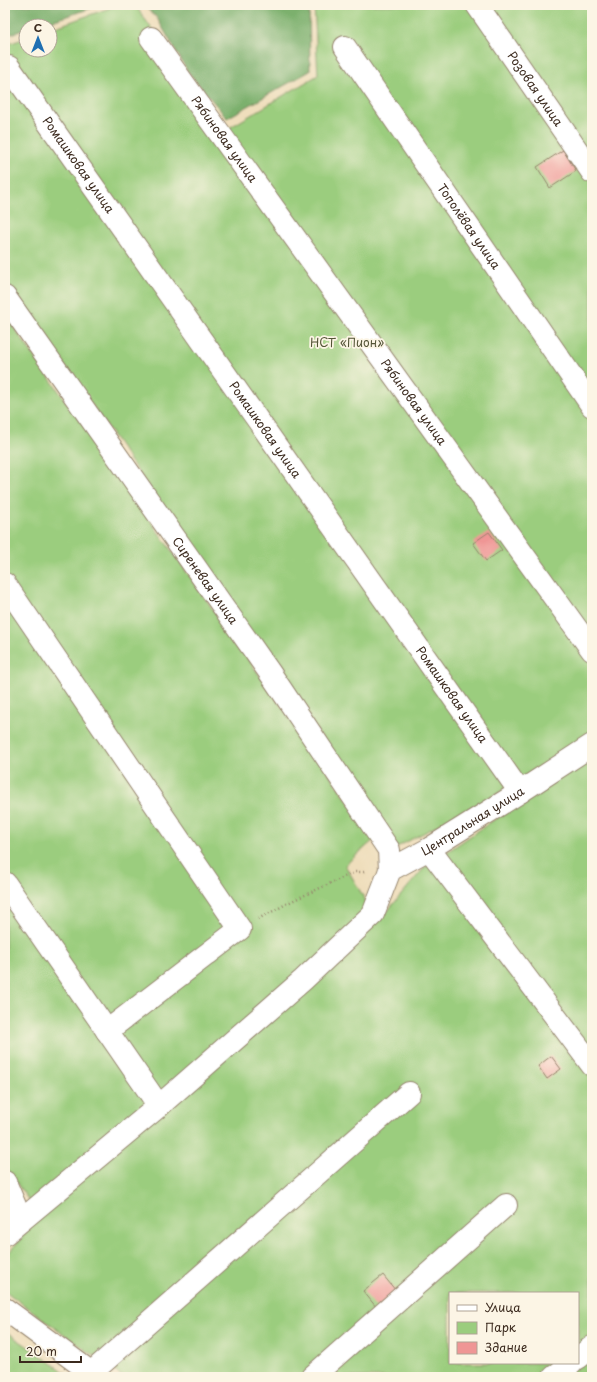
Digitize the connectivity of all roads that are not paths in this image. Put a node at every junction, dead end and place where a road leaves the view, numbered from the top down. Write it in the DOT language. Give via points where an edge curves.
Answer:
graph roads {
  1 [pos="477,5"];
  2 [pos="151,38"];
  3 [pos="345,47"];
  4 [pos="9,67"];
  5 [pos="592,172"];
  6 [pos="5,297"];
  7 [pos="592,406"];
  8 [pos="5,584"];
  9 [pos="592,650"];
  10 [pos="589,752"];
  11 [pos="520,792"];
  12 [pos="429,848"];
  13 [pos="390,870"];
  14 [pos="5,883"];
  15 [pos="107,1031"];
  16 [pos="592,1065"];
  17 [pos="409,1093"];
  18 [pos="159,1106"];
  19 [pos="5,1182"];
  20 [pos="506,1205"];
  21 [pos="21,1220"];
  22 [pos="5,1234"];
  23 [pos="5,1309"];
  24 [pos="592,1347"];
  25 [pos="579,1357"];
  26 [pos="571,1364"];
  27 [pos="94,1375"];
  28 [pos="312,1377"];
  29 [pos="554,1377"];
  1 -- 5 [label="street, Розовая улица"];
  2 -- 9 [label="street, Рябиновая улица"];
  3 -- 7 [label="street, Тополёвая улица"];
  4 -- 11 [label="street, Ромашковая улица"];
  6 -- 13 [label="street, Сиреневая улица" via="266,667 389,850"];
  8 -- 15 [label="street" via="240,929"];
  10 -- 11 [label="street, Центральная улица"];
  11 -- 12 [label="street, Центральная улица"];
  12 -- 13 [label="street, Центральная улица"];
  12 -- 16 [label="street"];
  13 -- 18 [label="street" via="373,914 303,980"];
  14 -- 15 [label="street"];
  15 -- 18 [label="street"];
  17 -- 27 [label="street"];
  18 -- 21 [label="street"];
  19 -- 21 [label="street"];
  20 -- 28 [label="street"];
  21 -- 22 [label="street"];
  23 -- 27 [label="street"];
  24 -- 25 [label="street"];
  26 -- 29 [label="street"];
}
